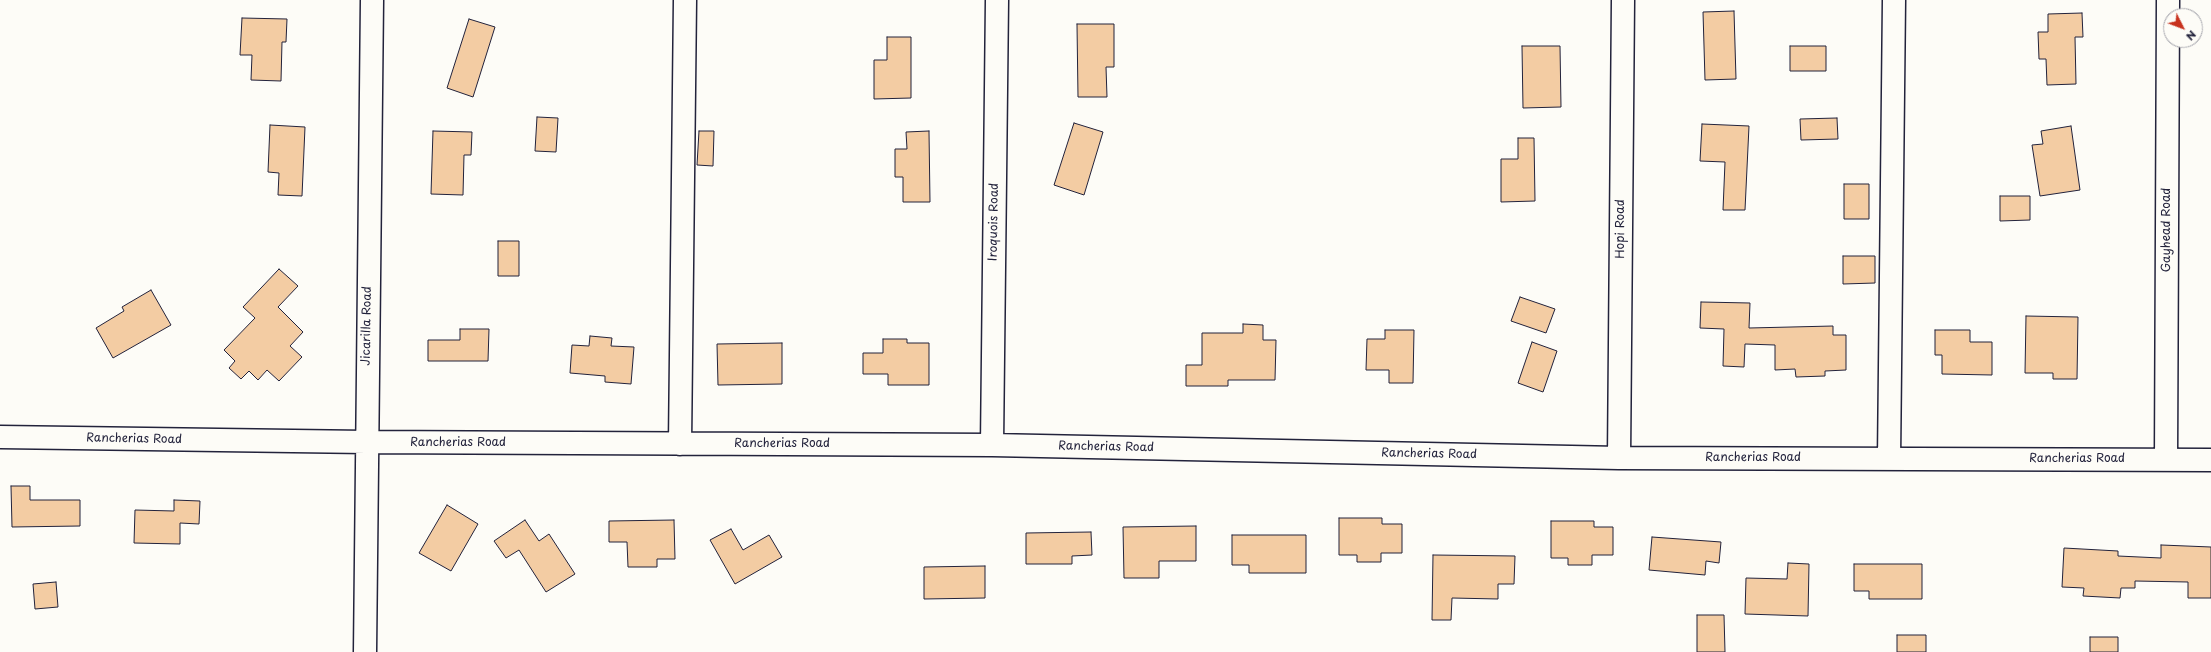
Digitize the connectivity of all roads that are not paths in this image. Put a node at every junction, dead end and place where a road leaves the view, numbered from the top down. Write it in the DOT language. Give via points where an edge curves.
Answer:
graph roads {
  1 [pos="372,0"];
  2 [pos="685,0"];
  3 [pos="997,0"];
  4 [pos="1623,0"];
  5 [pos="1894,0"];
  6 [pos="2168,0"];
  7 [pos="0,437"];
  8 [pos="366,442"];
  9 [pos="680,444"];
  10 [pos="992,444"];
  11 [pos="1619,458"];
  12 [pos="1889,459"];
  13 [pos="2166,459"];
  14 [pos="2211,460"];
  15 [pos="365,652"];
  1 -- 8 [label="street, Jicarilla Road"];
  2 -- 9 [label="street"];
  3 -- 10 [label="street, Iroquois Road"];
  4 -- 11 [label="street, Hopi Road"];
  5 -- 12 [label="street"];
  6 -- 13 [label="street, Gayhead Road"];
  7 -- 8 [label="street, Rancherias Road"];
  8 -- 9 [label="street, Rancherias Road"];
  8 -- 15 [label="street, Jicarilla Road"];
  9 -- 10 [label="street, Rancherias Road"];
  10 -- 11 [label="street, Rancherias Road"];
  11 -- 12 [label="street, Rancherias Road"];
  12 -- 13 [label="street, Rancherias Road"];
  13 -- 14 [label="street, Rancherias Road"];
}
